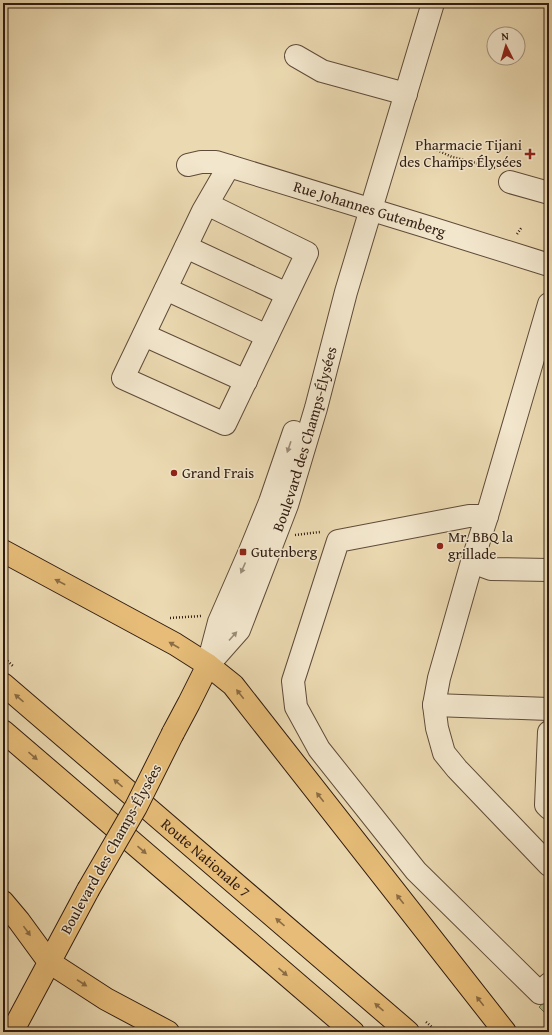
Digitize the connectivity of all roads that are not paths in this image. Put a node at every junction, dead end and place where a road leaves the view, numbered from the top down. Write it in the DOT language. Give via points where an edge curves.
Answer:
graph roads {
  1 [pos="433,3"];
  2 [pos="296,56"];
  3 [pos="406,94"];
  4 [pos="188,165"];
  5 [pos="228,166"];
  6 [pos="510,182"];
  7 [pos="549,193"];
  8 [pos="207,204"];
  9 [pos="371,210"];
  10 [pos="186,247"];
  11 [pos="549,265"];
  12 [pos="166,289"];
  13 [pos="346,292"];
  14 [pos="287,294"];
  15 [pos="549,304"];
  16 [pos="144,335"];
  17 [pos="267,336"];
  18 [pos="246,381"];
  19 [pos="487,516"];
  20 [pos="3,551"];
  21 [pos="472,562"];
  22 [pos="549,570"];
  23 [pos="208,665"];
  24 [pos="3,684"];
  25 [pos="434,705"];
  26 [pos="549,709"];
  27 [pos="3,731"];
  28 [pos="549,732"];
  29 [pos="549,808"];
  30 [pos="549,865"];
  31 [pos="3,902"];
  32 [pos="49,962"];
  33 [pos="549,984"];
  34 [pos="12,1032"];
  35 [pos="168,1032"];
  36 [pos="353,1032"];
  37 [pos="408,1032"];
  38 [pos="504,1032"];
  1 -- 3 [label="street, Boulevard des Champs-Élysées"];
  2 -- 3 [label="street" via="322,70"];
  3 -- 9 [label="street, Boulevard des Champs-Élysées"];
  4 -- 5 [label="street, Rue Johannes Gutemberg" via="216,162"];
  5 -- 8 [label="street"];
  5 -- 9 [label="street, Rue Johannes Gutemberg"];
  6 -- 7 [label="street"];
  8 -- 10 [label="street"];
  8 -- 14 [label="street" via="306,253"];
  9 -- 11 [label="street, Rue Johannes Gutemberg"];
  9 -- 13 [label="street, Boulevard des Champs-Élysées"];
  10 -- 12 [label="street"];
  10 -- 14 [label="street"];
  12 -- 16 [label="street"];
  12 -- 17 [label="street"];
  13 -- 23 [label="street, Boulevard des Champs-Élysées, one-way" via="270,502 219,622"];
  23 -- 13 [label="street, Boulevard des Champs-Élysées, one-way" via="239,630 287,505 316,408"];
  14 -- 17 [label="street"];
  15 -- 19 [label="street"];
  16 -- 18 [label="street"];
  16 -- 18 [label="street" via="123,378 225,424"];
  17 -- 18 [label="street"];
  19 -- 21 [label="street"];
  19 -- 33 [label="street" via="469,516 338,541 293,681 296,707 319,749 416,871 540,993"];
  23 -- 20 [label="main road, one-way"];
  21 -- 22 [label="street" via="491,569"];
  21 -- 25 [label="street" via="439,678"];
  23 -- 32 [label="main road, Boulevard des Champs-Élysées, bridge" via="136,807"];
  38 -- 23 [label="main road, one-way" via="233,686"];
  37 -- 24 [label="main road, Route Nationale 7, one-way"];
  25 -- 26 [label="street"];
  25 -- 30 [label="street" via="444,753"];
  27 -- 36 [label="main road, one-way"];
  28 -- 29 [label="street" via="546,805"];
  31 -- 32 [label="main road, one-way"];
  32 -- 34 [label="main road, Boulevard des Champs-Élysées"];
  32 -- 35 [label="main road, one-way" via="106,998"];
}
